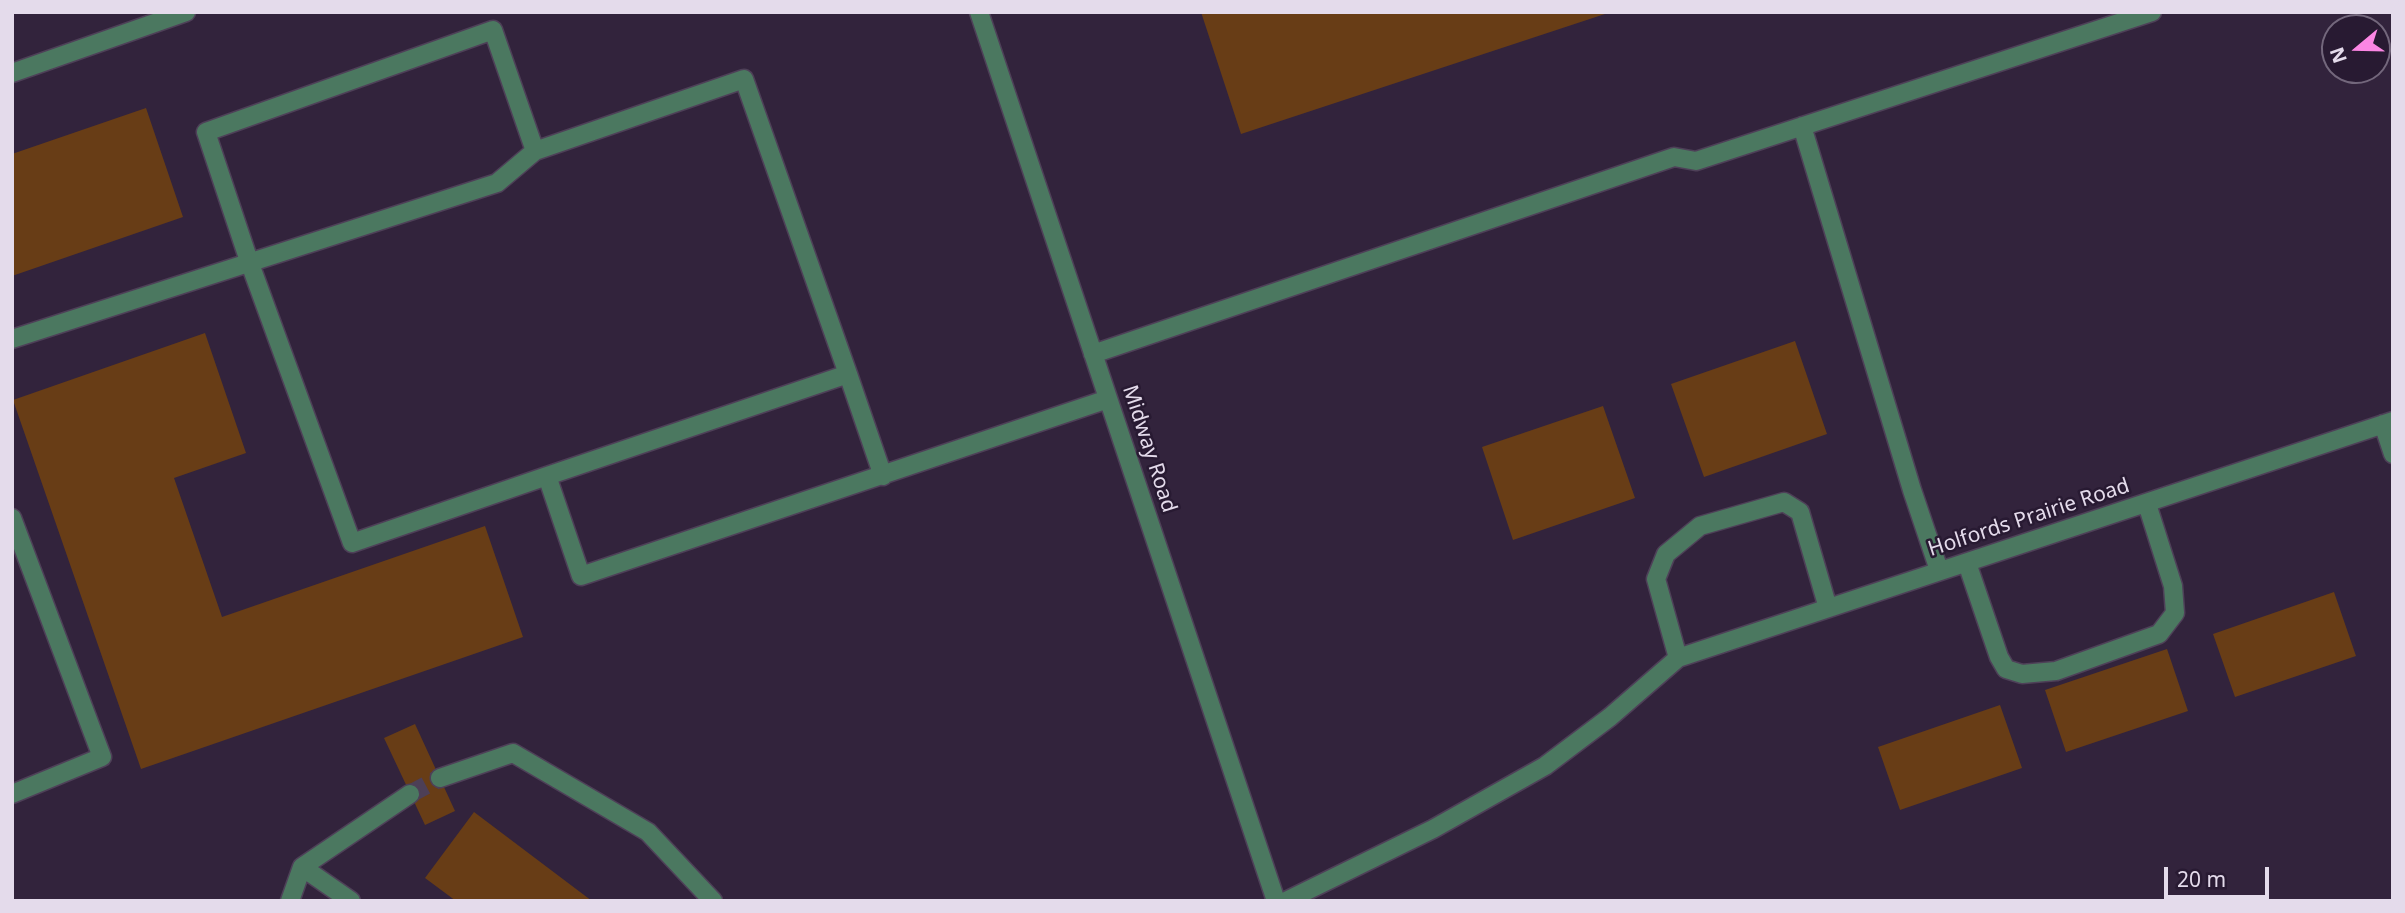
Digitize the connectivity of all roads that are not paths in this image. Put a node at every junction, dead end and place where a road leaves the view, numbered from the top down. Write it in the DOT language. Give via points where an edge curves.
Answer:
graph roads {
  1 [pos="186,12"];
  2 [pos="979,12"];
  3 [pos="2152,12"];
  4 [pos="12,73"];
  5 [pos="1802,126"];
  6 [pos="535,151"];
  7 [pos="249,261"];
  8 [pos="12,339"];
  9 [pos="1094,354"];
  10 [pos="848,374"];
  11 [pos="1108,399"];
  12 [pos="2388,423"];
  13 [pos="2393,454"];
  14 [pos="547,476"];
  15 [pos="883,476"];
  16 [pos="2147,504"];
  17 [pos="12,518"];
  18 [pos="1967,563"];
  19 [pos="1939,570"];
  20 [pos="1828,608"];
  21 [pos="1678,658"];
  22 [pos="440,778"];
  23 [pos="12,794"];
  24 [pos="410,794"];
  25 [pos="302,867"];
  26 [pos="290,901"];
  27 [pos="351,901"];
  28 [pos="713,901"];
  29 [pos="1276,901"];
  30 [pos="1286,901"];
  1 -- 4 [label="street"];
  2 -- 9 [label="street, Midway Road"];
  3 -- 5 [label="street"];
  5 -- 9 [label="street" via="1696,162 1674,157"];
  5 -- 19 [label="street"];
  6 -- 7 [label="street" via="497,183"];
  6 -- 7 [label="street" via="492,30 206,132"];
  6 -- 10 [label="street" via="744,79"];
  7 -- 8 [label="street"];
  7 -- 14 [label="street" via="352,543"];
  9 -- 11 [label="street, Midway Road"];
  10 -- 14 [label="street"];
  10 -- 15 [label="street"];
  11 -- 15 [label="street"];
  11 -- 29 [label="street, Midway Road"];
  12 -- 13 [label="street"];
  12 -- 16 [label="street, Holfords Prairie Road"];
  14 -- 15 [label="street" via="581,576"];
  16 -- 18 [label="street, Holfords Prairie Road"];
  16 -- 18 [label="street" via="2173,586 2175,613 2159,634 2056,671 2022,674 2006,669"];
  17 -- 23 [label="street" via="102,757"];
  18 -- 19 [label="street, Holfords Prairie Road"];
  19 -- 20 [label="street, Holfords Prairie Road"];
  20 -- 21 [label="street, Holfords Prairie Road"];
  20 -- 21 [label="street" via="1800,513 1784,502 1700,526 1666,554 1656,579"];
  21 -- 30 [label="street" via="1545,766 1433,829"];
  22 -- 28 [label="street" via="513,752 648,832"];
  24 -- 25 [label="street"];
  25 -- 26 [label="street"];
  25 -- 27 [label="street"];
}
